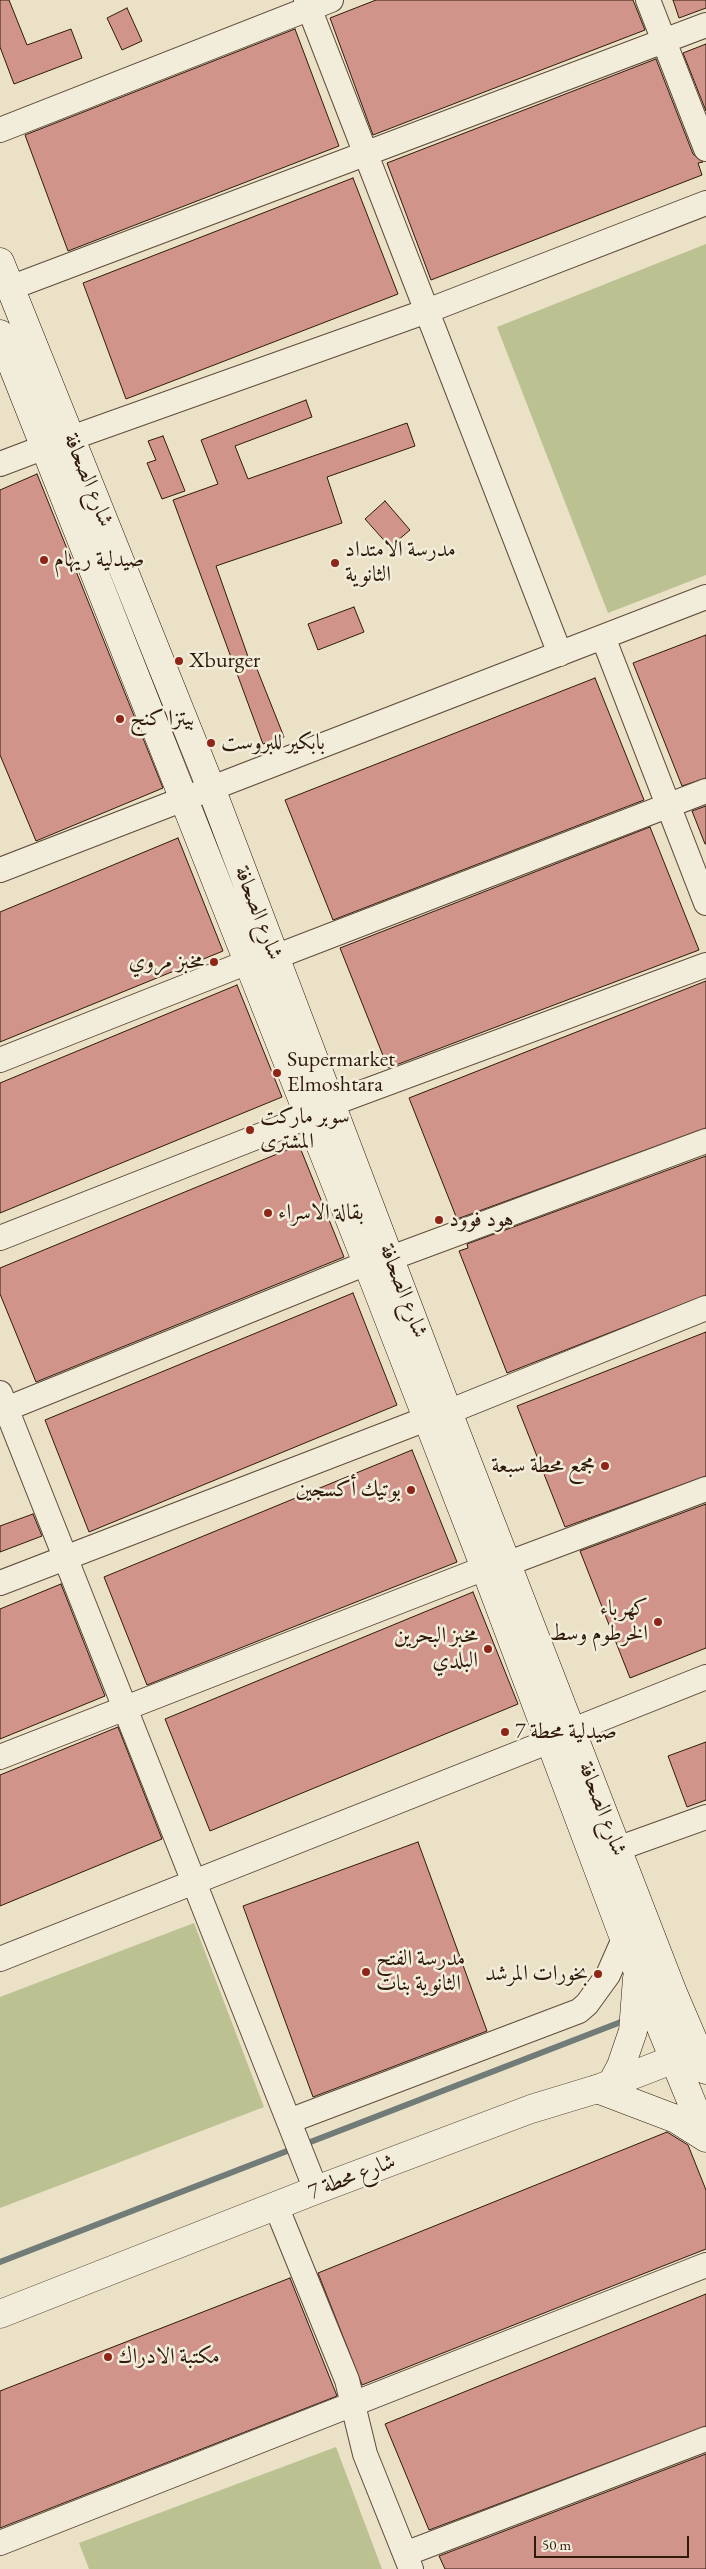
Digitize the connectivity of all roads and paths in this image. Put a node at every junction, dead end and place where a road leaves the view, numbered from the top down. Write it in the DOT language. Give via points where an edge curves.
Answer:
graph roads {
  1 [pos="648,0"];
  2 [pos="316,3"];
  3 [pos="706,25"];
  4 [pos="664,41"];
  5 [pos="0,130"];
  6 [pos="706,149"];
  7 [pos="364,153"];
  8 [pos="706,203"];
  9 [pos="0,262"];
  10 [pos="10,288"];
  11 [pos="427,311"];
  12 [pos="0,334"];
  13 [pos="71,438"];
  14 [pos="45,446"];
  15 [pos="0,464"];
  16 [pos="706,597"];
  17 [pos="603,637"];
  18 [pos="560,654"];
  19 [pos="211,788"];
  20 [pos="706,791"];
  21 [pos="184,800"];
  22 [pos="668,806"];
  23 [pos="2,861"];
  24 [pos="706,903"];
  25 [pos="275,957"];
  26 [pos="248,962"];
  27 [pos="706,966"];
  28 [pos="0,1060"];
  29 [pos="320,1110"];
  30 [pos="706,1141"];
  31 [pos="0,1238"];
  32 [pos="379,1261"];
  33 [pos="706,1308"];
  34 [pos="3,1401"];
  35 [pos="437,1415"];
  36 [pos="706,1489"];
  37 [pos="66,1558"];
  38 [pos="497,1566"];
  39 [pos="0,1583"];
  40 [pos="706,1677"];
  41 [pos="124,1709"];
  42 [pos="561,1735"];
  43 [pos="0,1757"];
  44 [pos="706,1817"];
  45 [pos="617,1849"];
  46 [pos="194,1883"];
  47 [pos="639,1905"];
  48 [pos="624,1938"];
  49 [pos="0,1959"];
  50 [pos="638,1971"];
  51 [pos="673,1993"];
  52 [pos="706,2011"];
  53 [pos="696,2056"];
  54 [pos="604,2086"];
  55 [pos="290,2121"];
  56 [pos="706,2138"];
  57 [pos="316,2190"];
  58 [pos="276,2206"];
  59 [pos="706,2265"];
  60 [pos="0,2314"];
  61 [pos="354,2404"];
  62 [pos="706,2439"];
  63 [pos="0,2544"];
  64 [pos="408,2561"];
  1 -- 4 [label="street"];
  2 -- 5 [label="street"];
  2 -- 7 [label="street"];
  3 -- 4 [label="street"];
  4 -- 6 [label="street"];
  4 -- 7 [label="street"];
  7 -- 10 [label="street"];
  7 -- 11 [label="street"];
  8 -- 11 [label="street"];
  9 -- 10 [label="main road, شارع الصحافة"];
  10 -- 13 [label="main road, شارع الصحافة"];
  11 -- 13 [label="street"];
  11 -- 18 [label="street"];
  12 -- 14 [label="main road, شارع الصحافة"];
  13 -- 19 [label="main road, شارع الصحافة"];
  14 -- 15 [label="street"];
  14 -- 21 [label="main road, شارع الصحافة"];
  16 -- 17 [label="street"];
  17 -- 18 [label="street"];
  17 -- 22 [label="street"];
  18 -- 19 [label="street"];
  19 -- 21 [label="street"];
  19 -- 25 [label="main road, شارع الصحافة"];
  20 -- 22 [label="street"];
  21 -- 23 [label="street"];
  21 -- 26 [label="main road, شارع الصحافة"];
  22 -- 24 [label="street"];
  22 -- 25 [label="street"];
  25 -- 29 [label="main road, شارع الصحافة"];
  26 -- 28 [label="street"];
  26 -- 29 [label="main road, شارع الصحافة"];
  27 -- 29 [label="street"];
  29 -- 31 [label="street"];
  29 -- 32 [label="main road, شارع الصحافة"];
  30 -- 32 [label="street"];
  32 -- 34 [label="street"];
  32 -- 35 [label="main road, شارع الصحافة"];
  33 -- 35 [label="street"];
  34 -- 37 [label="street"];
  35 -- 37 [label="street"];
  35 -- 38 [label="main road, شارع الصحافة"];
  36 -- 38 [label="street"];
  37 -- 39 [label="street"];
  37 -- 41 [label="street"];
  38 -- 41 [label="street"];
  38 -- 42 [label="main road, شارع الصحافة"];
  40 -- 42 [label="street"];
  41 -- 43 [label="street"];
  41 -- 46 [label="street"];
  42 -- 45 [label="main road, شارع الصحافة"];
  42 -- 46 [label="street"];
  42 -- 48 [label="main road, شارع الصحافة"];
  44 -- 45 [label="street"];
  45 -- 47 [label="main road, شارع الصحافة"];
  46 -- 49 [label="street"];
  46 -- 55 [label="street"];
  47 -- 48 [label="street"];
  47 -- 51 [label="main road, شارع الصحافة"];
  48 -- 50 [label="main road, شارع الصحافة"];
  48 -- 55 [label="street" via="608,1975 579,2011"];
  50 -- 53 [label="main road, شارع الصحافة"];
  50 -- 54 [label="main road" via="633,2031 622,2066"];
  51 -- 52 [label="main road"];
  51 -- 53 [label="main road, شارع الصحافة"];
  53 -- 54 [label="main road, شارع محطة 7"];
  53 -- 56 [label="main road, شارع الصحافة"];
  54 -- 56 [label="main road" via="676,2119"];
  54 -- 57 [label="main road, شارع محطة 7"];
  55 -- 57 [label="street"];
  57 -- 58 [label="main road, شارع محطة 7"];
  58 -- 60 [label="main road, شارع محطة 7"];
  58 -- 61 [label="street"];
  59 -- 61 [label="street"];
  61 -- 63 [label="street"];
  61 -- 64 [label="street" via="365,2454"];
  62 -- 64 [label="street"];
}
